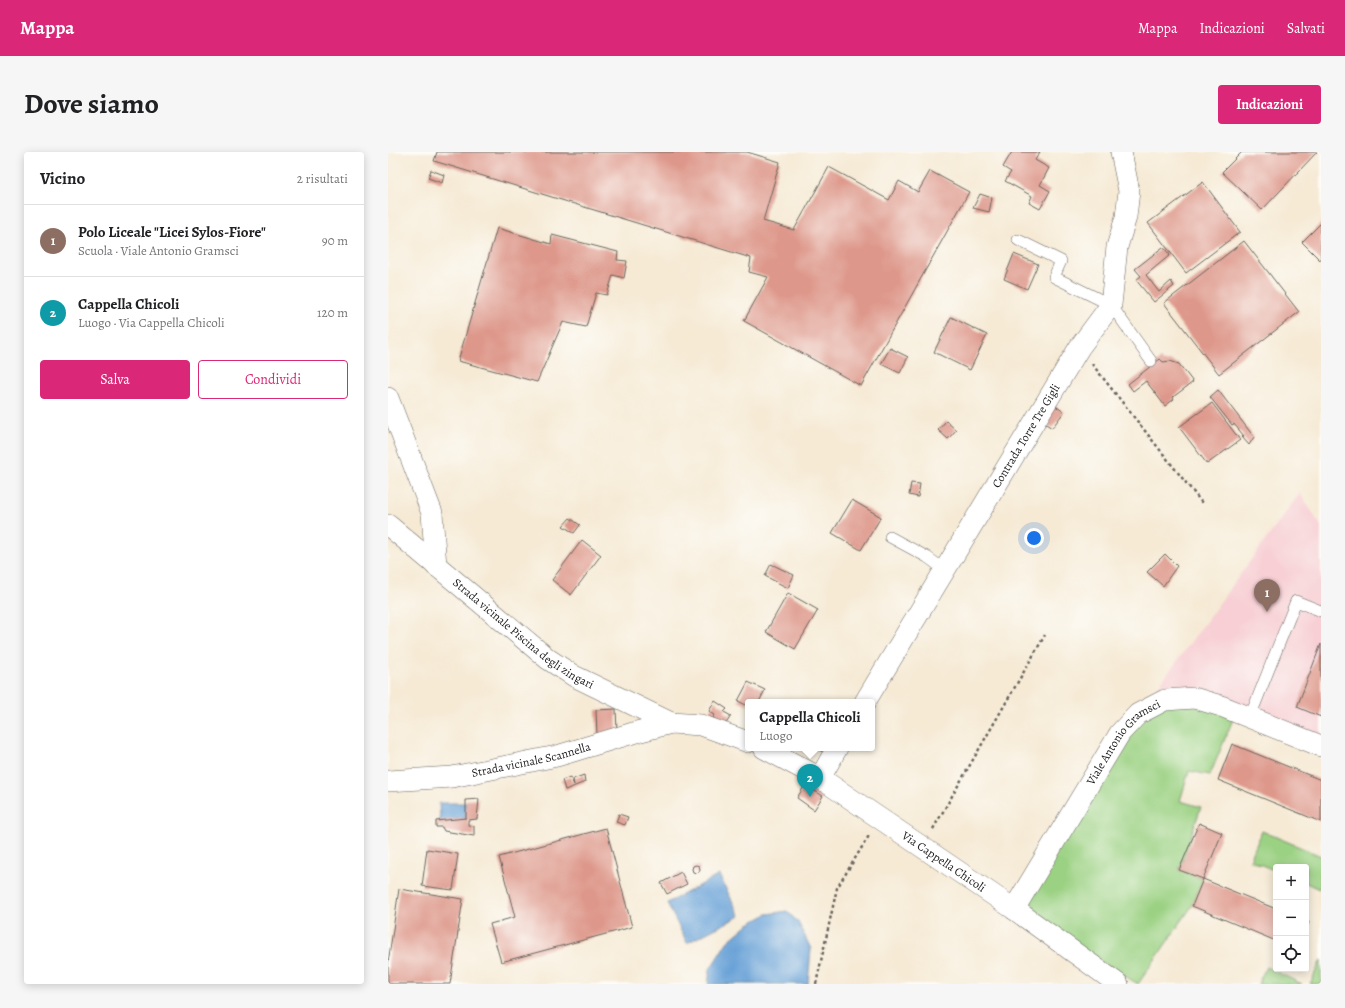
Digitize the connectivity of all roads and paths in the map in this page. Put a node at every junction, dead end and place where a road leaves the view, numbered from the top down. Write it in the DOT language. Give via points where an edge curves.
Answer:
graph roads {
  1 [pos="1121,152"];
  2 [pos="1018,240"];
  3 [pos="1111,305"];
  4 [pos="1079,348"];
  5 [pos="1151,361"];
  6 [pos="388,398"];
  7 [pos="1202,504"];
  8 [pos="388,525"];
  9 [pos="890,537"];
  10 [pos="436,566"];
  11 [pos="945,570"];
  12 [pos="1321,611"];
  13 [pos="1045,635"];
  14 [pos="867,699"];
  15 [pos="1250,717"];
  16 [pos="672,723"];
  17 [pos="745,741"];
  18 [pos="1321,746"];
  19 [pos="770,751"];
  20 [pos="836,751"];
  21 [pos="820,778"];
  22 [pos="388,781"];
  23 [pos="880,819"];
  24 [pos="922,847"];
  25 [pos="1014,909"];
  26 [pos="816,984"];
  27 [pos="1118,984"];
  1 -- 3 [label="street" via="1130,191 1117,247"];
  2 -- 3 [label="lane" via="1062,261 1054,277"];
  3 -- 4 [label="street, Contrada Torre Tre Gigli"];
  3 -- 5 [label="lane"];
  4 -- 7 [label="path"];
  4 -- 11 [label="street, Contrada Torre Tre Gigli"];
  6 -- 10 [label="street" via="432,513"];
  8 -- 10 [label="street, Strada vicinale Piscina degli zingari"];
  9 -- 11 [label="lane"];
  10 -- 16 [label="street, Strada vicinale Piscina degli zingari" via="548,659 574,676"];
  11 -- 14 [label="street, Contrada Torre Tre Gigli"];
  12 -- 15 [label="lane" via="1296,601"];
  13 -- 24 [label="path"];
  15 -- 18 [label="street, Viale Antonio Gramsci"];
  15 -- 25 [label="street, Viale Antonio Gramsci" via="1194,698 1165,700 1138,714 1120,733"];
  16 -- 17 [label="street" via="701,725"];
  16 -- 22 [label="street, Strada vicinale Scannella" via="550,758 452,777"];
  19 -- 21 [label="street, Via Cappella Chicoli"];
  20 -- 21 [label="street"];
  21 -- 23 [label="street, Via Cappella Chicoli"];
  23 -- 24 [label="street, Via Cappella Chicoli"];
  23 -- 26 [label="path" via="836,888"];
  24 -- 25 [label="street, Via Cappella Chicoli"];
  25 -- 27 [label="street, Via Cappella Chicoli"];
}
